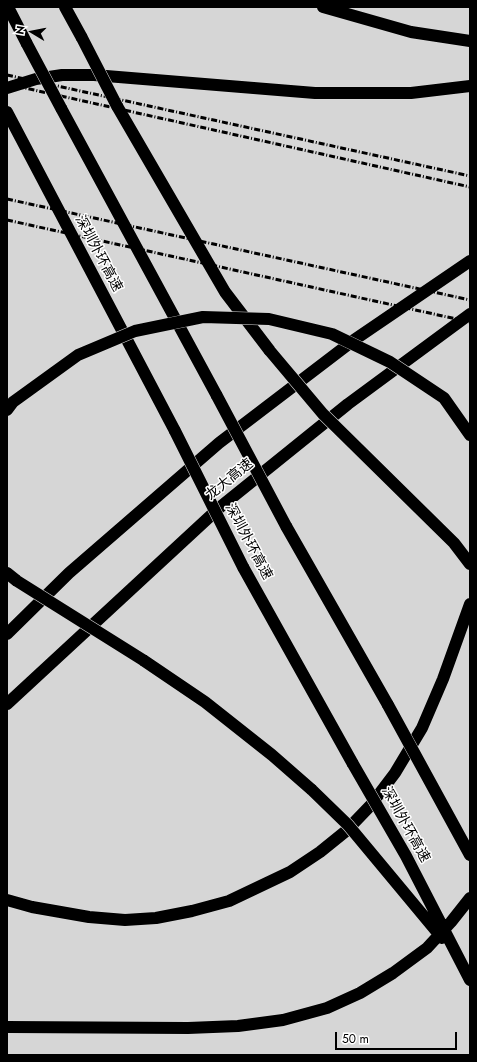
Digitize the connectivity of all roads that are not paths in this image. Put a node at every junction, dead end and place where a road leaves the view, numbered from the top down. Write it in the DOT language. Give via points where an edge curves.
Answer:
graph roads {
  1 [pos="8,7"];
  2 [pos="65,7"];
  3 [pos="323,7"];
  4 [pos="464,41"];
  5 [pos="464,87"];
  6 [pos="7,88"];
  7 [pos="7,112"];
  8 [pos="470,261"];
  9 [pos="470,314"];
  10 [pos="7,410"];
  11 [pos="470,436"];
  12 [pos="470,564"];
  13 [pos="7,573"];
  14 [pos="470,604"];
  15 [pos="7,634"];
  16 [pos="7,704"];
  17 [pos="470,855"];
  18 [pos="470,898"];
  19 [pos="7,900"];
  20 [pos="460,961"];
  21 [pos="470,980"];
  22 [pos="7,1027"];
  1 -- 17 [label="highway, bridge" via="286,526"];
  2 -- 12 [label="highway, bridge" via="117,106 225,292 323,414 454,543"];
  3 -- 4 [label="highway" via="404,30"];
  5 -- 6 [label="highway" via="411,93 315,93 62,74"];
  7 -- 20 [label="highway, 深圳外环高速, bridge" via="243,567 406,856"];
  8 -- 15 [label="highway" via="354,340 219,443 69,573"];
  9 -- 16 [label="highway, 龙大高速" via="348,404 219,508"];
  10 -- 11 [label="highway, bridge" via="13,402 78,355 135,331 203,317 269,319 332,334 390,362 444,398"];
  13 -- 20 [label="highway, bridge" via="205,702 272,755 312,790 364,843"];
  14 -- 19 [label="highway" via="422,728 395,773 370,806 346,830 290,872 229,901 156,918 125,920 89,917 32,908"];
  18 -- 22 [label="highway, bridge" via="427,948 360,993 327,1008 283,1020 238,1026"];
  20 -- 21 [label="highway, 深圳外环高速, bridge"];
}
